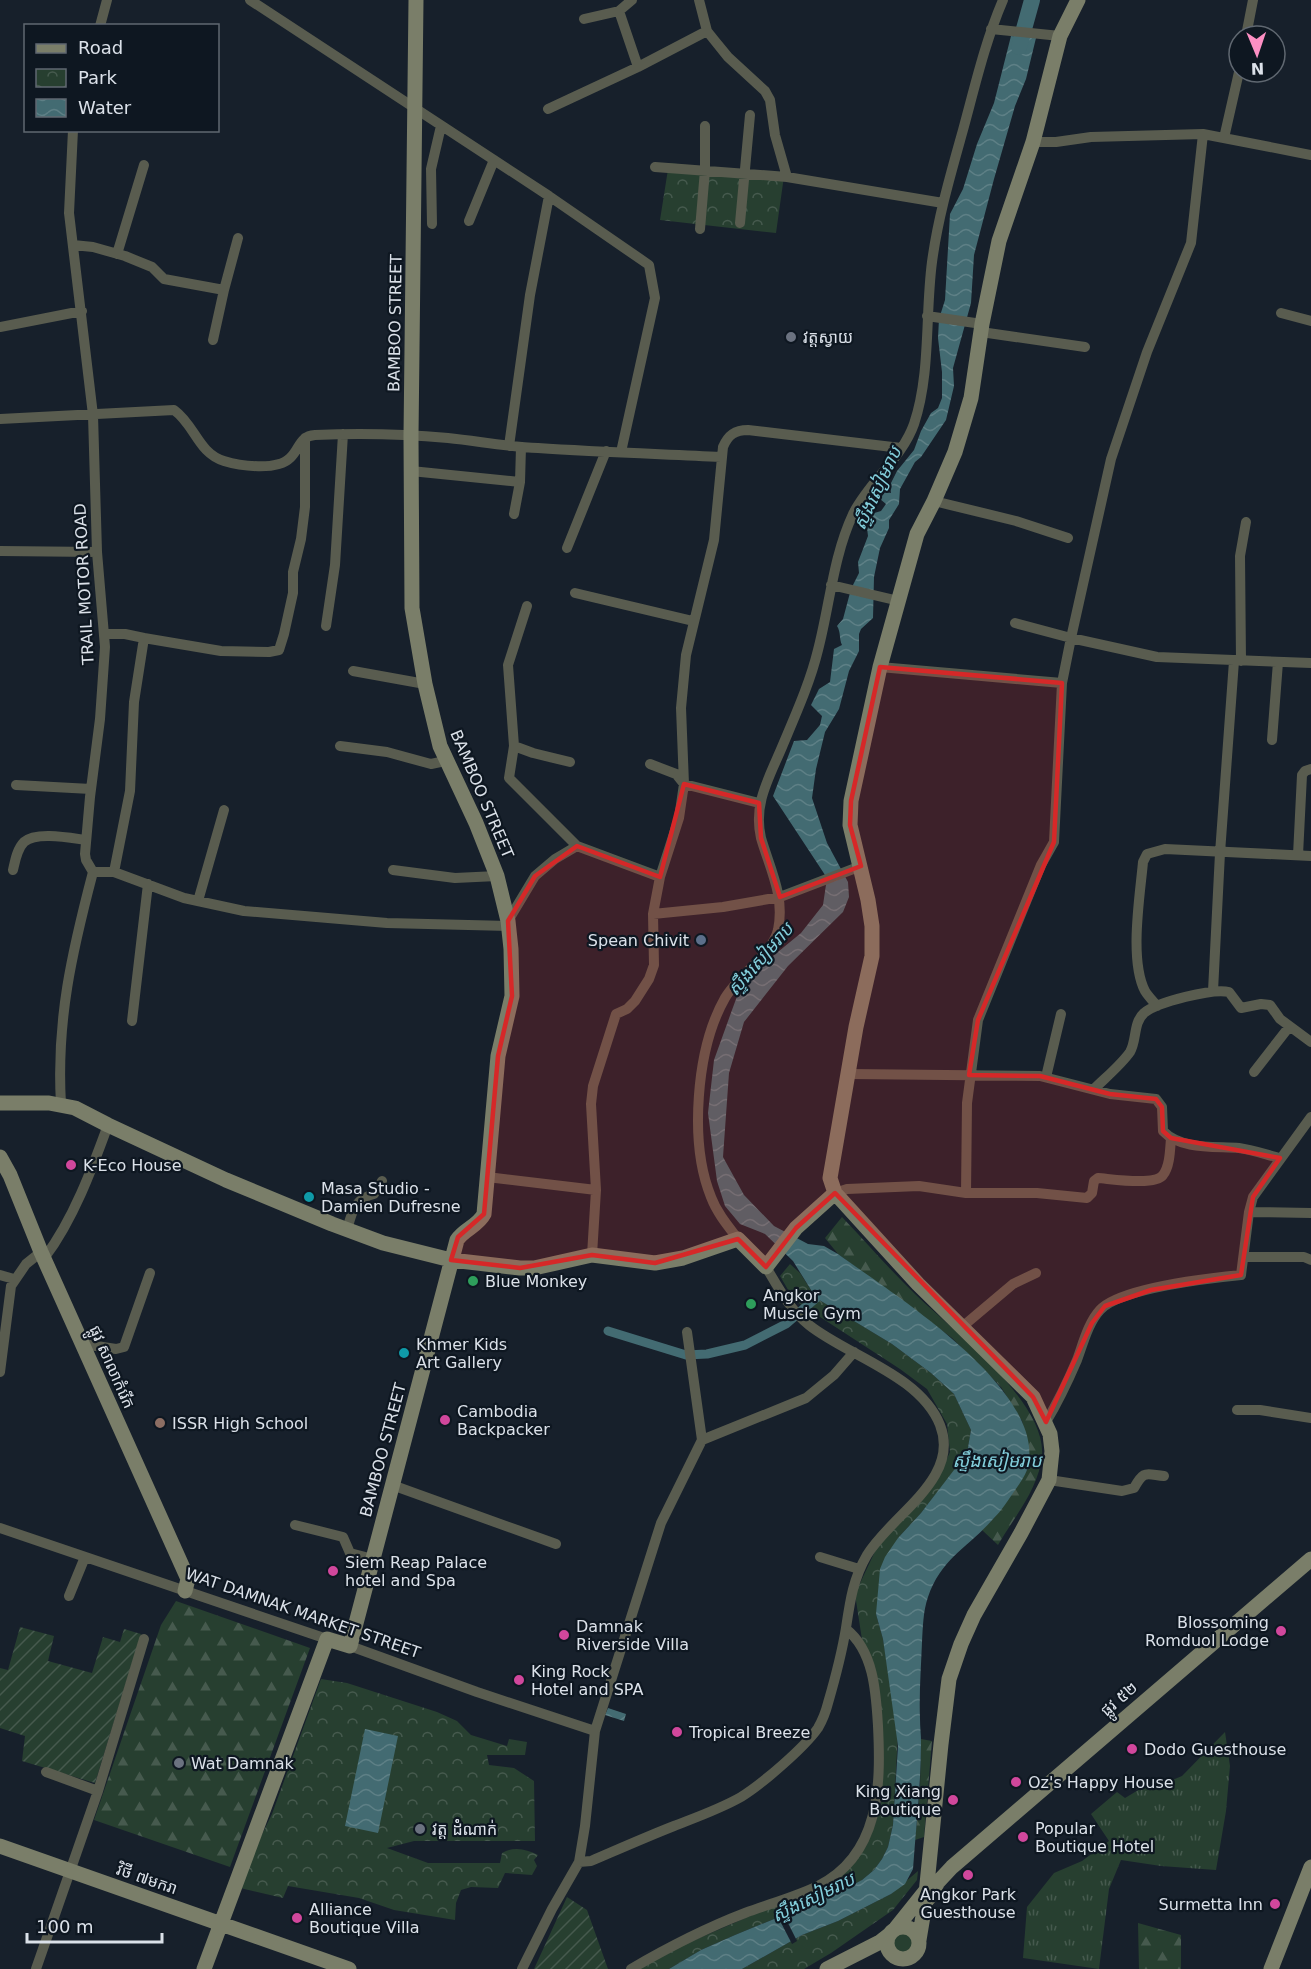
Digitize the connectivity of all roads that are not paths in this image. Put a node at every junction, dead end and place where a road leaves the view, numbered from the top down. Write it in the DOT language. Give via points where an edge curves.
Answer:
graph roads {
  1 [pos="107,0"];
  2 [pos="250,0"];
  3 [pos="416,0"];
  4 [pos="632,0"];
  5 [pos="699,0"];
  6 [pos="1003,0"];
  7 [pos="1078,0"];
  8 [pos="1253,0"];
  9 [pos="619,10"];
  10 [pos="584,19"];
  11 [pos="101,24"];
  12 [pos="1248,24"];
  13 [pos="994,29"];
  14 [pos="707,30"];
  15 [pos="1054,36"];
  16 [pos="638,66"];
  17 [pos="1236,84"];
  18 [pos="415,108"];
  19 [pos="548,109"];
  20 [pos="750,115"];
  21 [pos="441,126"];
  22 [pos="705,126"];
  23 [pos="72,132"];
  24 [pos="1203,134"];
  25 [pos="1224,138"];
  26 [pos="1033,141"];
  27 [pos="1311,154"];
  28 [pos="494,160"];
  29 [pos="144,165"];
  30 [pos="655,167"];
  31 [pos="705,170"];
  32 [pos="745,173"];
  33 [pos="787,177"];
  34 [pos="549,196"];
  35 [pos="943,203"];
  36 [pos="469,221"];
  37 [pos="740,223"];
  38 [pos="432,224"];
  39 [pos="700,229"];
  40 [pos="238,238"];
  41 [pos="73,245"];
  42 [pos="117,254"];
  43 [pos="224,290"];
  44 [pos="82,311"];
  45 [pos="1281,313"];
  46 [pos="931,317"];
  47 [pos="1311,321"];
  48 [pos="978,326"];
  49 [pos="0,327"];
  50 [pos="213,340"];
  51 [pos="1085,346"];
  52 [pos="93,415"];
  53 [pos="0,419"];
  54 [pos="343,434"];
  55 [pos="411,436"];
  56 [pos="305,438"];
  57 [pos="509,446"];
  58 [pos="521,447"];
  59 [pos="901,448"];
  60 [pos="606,452"];
  61 [pos="621,452"];
  62 [pos="721,457"];
  63 [pos="411,471"];
  64 [pos="520,482"];
  65 [pos="934,501"];
  66 [pos="514,514"];
  67 [pos="1246,522"];
  68 [pos="1068,538"];
  69 [pos="567,548"];
  70 [pos="0,551"];
  71 [pos="97,552"];
  72 [pos="836,586"];
  73 [pos="575,593"];
  74 [pos="892,599"];
  75 [pos="527,606"];
  76 [pos="693,621"];
  77 [pos="1015,623"];
  78 [pos="326,626"];
  79 [pos="104,634"];
  80 [pos="144,638"];
  81 [pos="1071,638"];
  82 [pos="1238,661"];
  83 [pos="1278,662"];
  84 [pos="1311,663"];
  85 [pos="880,667"];
  86 [pos="353,671"];
  87 [pos="1062,683"];
  88 [pos="425,684"];
  89 [pos="1272,740"];
  90 [pos="340,746"];
  91 [pos="514,746"];
  92 [pos="445,761"];
  93 [pos="570,762"];
  94 [pos="650,764"];
  95 [pos="1311,769"];
  96 [pos="684,784"];
  97 [pos="16,785"];
  98 [pos="91,789"];
  99 [pos="759,803"];
  100 [pos="224,810"];
  101 [pos="86,840"];
  102 [pos="577,846"];
  103 [pos="1220,853"];
  104 [pos="1298,855"];
  105 [pos="1311,856"];
  106 [pos="855,868"];
  107 [pos="13,870"];
  108 [pos="393,870"];
  109 [pos="93,872"];
  110 [pos="114,872"];
  111 [pos="496,876"];
  112 [pos="660,877"];
  113 [pos="148,884"];
  114 [pos="780,897"];
  115 [pos="198,901"];
  116 [pos="653,914"];
  117 [pos="509,923"];
  118 [pos="1213,991"];
  119 [pos="1157,1006"];
  120 [pos="1061,1014"];
  121 [pos="132,1021"];
  122 [pos="1289,1026"];
  123 [pos="1311,1042"];
  124 [pos="1254,1072"];
  125 [pos="849,1074"];
  126 [pos="969,1075"];
  127 [pos="1046,1077"];
  128 [pos="1094,1089"];
  129 [pos="0,1103"];
  130 [pos="61,1104"];
  131 [pos="1311,1117"];
  132 [pos="108,1125"];
  133 [pos="1171,1138"];
  134 [pos="0,1158"];
  135 [pos="1281,1158"];
  136 [pos="488,1177"];
  137 [pos="382,1181"];
  138 [pos="596,1190"];
  139 [pos="835,1192"];
  140 [pos="966,1193"];
  141 [pos="1249,1212"];
  142 [pos="1311,1213"];
  143 [pos="347,1230"];
  144 [pos="738,1239"];
  145 [pos="43,1255"];
  146 [pos="592,1255"];
  147 [pos="1244,1257"];
  148 [pos="451,1260"];
  149 [pos="1311,1260"];
  150 [pos="766,1267"];
  151 [pos="150,1273"];
  152 [pos="1036,1273"];
  153 [pos="0,1275"];
  154 [pos="14,1279"];
  155 [pos="962,1327"];
  156 [pos="687,1332"];
  157 [pos="83,1344"];
  158 [pos="854,1352"];
  159 [pos="0,1372"];
  160 [pos="1237,1410"];
  161 [pos="1311,1418"];
  162 [pos="1046,1422"];
  163 [pos="702,1440"];
  164 [pos="1164,1476"];
  165 [pos="1049,1480"];
  166 [pos="392,1485"];
  167 [pos="295,1524"];
  168 [pos="0,1528"];
  169 [pos="556,1544"];
  170 [pos="85,1557"];
  171 [pos="820,1557"];
  172 [pos="373,1559"];
  173 [pos="1311,1559"];
  174 [pos="859,1569"];
  175 [pos="184,1591"];
  176 [pos="69,1596"];
  177 [pos="846,1629"];
  178 [pos="144,1639"];
  179 [pos="327,1639"];
  180 [pos="350,1646"];
  181 [pos="595,1731"];
  182 [pos="46,1772"];
  183 [pos="98,1791"];
  184 [pos="0,1846"];
  185 [pos="579,1862"];
  186 [pos="1311,1867"];
  187 [pos="941,1869"];
  188 [pos="70,1871"];
  189 [pos="926,1897"];
  190 [pos="221,1924"];
  191 [pos="892,1931"];
  192 [pos="919,1945"];
  193 [pos="870,1947"];
  194 [pos="891,1954"];
  195 [pos="36,1969"];
  196 [pos="204,1969"];
  197 [pos="349,1969"];
  198 [pos="522,1969"];
  199 [pos="631,1969"];
  200 [pos="827,1969"];
  201 [pos="901,1969"];
  202 [pos="916,1969"];
  203 [pos="1271,1969"];
  1 -- 11 [label="street"];
  2 -- 18 [label="street"];
  3 -- 18 [label="street, BAMBOO STREET"];
  4 -- 9 [label="street"];
  5 -- 14 [label="street"];
  6 -- 13 [label="street"];
  7 -- 15 [label="street"];
  8 -- 12 [label="street"];
  9 -- 10 [label="street"];
  9 -- 16 [label="street"];
  13 -- 15 [label="street"];
  13 -- 35 [label="street"];
  14 -- 16 [label="street"];
  14 -- 33 [label="street" via="770,100 774,135"];
  15 -- 26 [label="street"];
  16 -- 19 [label="street"];
  17 -- 25 [label="street"];
  18 -- 21 [label="street"];
  18 -- 55 [label="street, BAMBOO STREET"];
  20 -- 32 [label="street"];
  21 -- 28 [label="street"];
  21 -- 38 [label="street" via="430,169"];
  22 -- 31 [label="street"];
  23 -- 41 [label="street, TRAIL MOTOR ROAD" via="69,199"];
  24 -- 25 [label="street"];
  24 -- 26 [label="street"];
  24 -- 81 [label="street" via="1191,243 1147,352 1111,459"];
  25 -- 27 [label="street"];
  26 -- 48 [label="street" via="999,240"];
  28 -- 34 [label="street"];
  28 -- 36 [label="street"];
  29 -- 42 [label="street"];
  30 -- 31 [label="street"];
  31 -- 32 [label="street"];
  31 -- 39 [label="street"];
  32 -- 33 [label="street"];
  32 -- 37 [label="street"];
  33 -- 35 [label="street"];
  34 -- 57 [label="street" via="530,295"];
  34 -- 61 [label="street" via="649,265 656,298"];
  35 -- 46 [label="street" via="932,261"];
  40 -- 43 [label="street"];
  41 -- 42 [label="street"];
  41 -- 44 [label="street, TRAIL MOTOR ROAD"];
  42 -- 43 [label="street" via="152,267 164,279"];
  43 -- 50 [label="street"];
  44 -- 49 [label="street"];
  44 -- 52 [label="street, TRAIL MOTOR ROAD"];
  45 -- 47 [label="street"];
  46 -- 48 [label="street"];
  46 -- 59 [label="street" via="920,398 914,423"];
  48 -- 51 [label="street"];
  48 -- 65 [label="street" via="971,398 955,452"];
  52 -- 53 [label="street"];
  52 -- 56 [label="street" via="174,410 188,423 205,451 223,461 264,466 289,460"];
  52 -- 71 [label="street, TRAIL MOTOR ROAD"];
  54 -- 55 [label="street"];
  54 -- 56 [label="street"];
  54 -- 78 [label="street" via="335,566"];
  55 -- 57 [label="street"];
  55 -- 63 [label="street, BAMBOO STREET"];
  56 -- 80 [label="street" via="305,507 294,564 293,593 279,650 221,651"];
  57 -- 58 [label="street"];
  58 -- 60 [label="street"];
  58 -- 64 [label="street"];
  59 -- 62 [label="street" via="743,430 726,440"];
  59 -- 72 [label="street" via="855,512 839,550"];
  60 -- 61 [label="street"];
  60 -- 69 [label="street"];
  61 -- 62 [label="street"];
  62 -- 76 [label="street" via="714,540"];
  63 -- 64 [label="street"];
  63 -- 88 [label="street, BAMBOO STREET" via="412,608"];
  64 -- 66 [label="street"];
  65 -- 68 [label="street"];
  65 -- 74 [label="street"];
  67 -- 82 [label="street" via="1240,556"];
  70 -- 71 [label="street"];
  71 -- 79 [label="street, TRAIL MOTOR ROAD"];
  72 -- 74 [label="street"];
  72 -- 99 [label="street" via="818,651"];
  73 -- 76 [label="street"];
  74 -- 85 [label="street"];
  75 -- 91 [label="street" via="508,665"];
  76 -- 96 [label="street" via="681,708"];
  77 -- 81 [label="street"];
  79 -- 80 [label="street"];
  79 -- 98 [label="street, TRAIL MOTOR ROAD"];
  80 -- 110 [label="street" via="134,702 130,791"];
  81 -- 82 [label="street" via="1157,657"];
  81 -- 87 [label="street"];
  82 -- 83 [label="street"];
  82 -- 103 [label="street"];
  83 -- 84 [label="street"];
  83 -- 89 [label="street"];
  85 -- 87 [label="street"];
  85 -- 106 [label="street" via="851,801"];
  86 -- 88 [label="street"];
  87 -- 126 [label="street" via="1054,842 1041,864 978,1020"];
  88 -- 92 [label="street, BAMBOO STREET"];
  90 -- 92 [label="street" via="387,752 431,764"];
  91 -- 93 [label="street"];
  91 -- 102 [label="street" via="509,778"];
  92 -- 111 [label="street, BAMBOO STREET" via="476,823"];
  94 -- 96 [label="street" via="676,774"];
  95 -- 104 [label="street" via="1302,775"];
  96 -- 99 [label="street"];
  96 -- 112 [label="street" via="679,818"];
  97 -- 98 [label="street"];
  98 -- 101 [label="street, TRAIL MOTOR ROAD"];
  99 -- 114 [label="street" via="761,838"];
  100 -- 115 [label="street"];
  101 -- 107 [label="street" via="49,836 29,840 19,850"];
  101 -- 109 [label="street, TRAIL MOTOR ROAD" via="86,860"];
  102 -- 112 [label="street"];
  102 -- 117 [label="street" via="535,876"];
  103 -- 104 [label="street"];
  103 -- 118 [label="street"];
  103 -- 119 [label="street" via="1165,849 1147,855 1143,862 1137,948 1141,978"];
  104 -- 105 [label="street"];
  106 -- 114 [label="street"];
  106 -- 125 [label="street" via="872,926 872,956"];
  108 -- 111 [label="street" via="455,878"];
  109 -- 110 [label="street"];
  109 -- 130 [label="street, TRAIL MOTOR ROAD" via="74,946 61,1021"];
  110 -- 113 [label="street"];
  111 -- 117 [label="street, BAMBOO STREET"];
  112 -- 116 [label="street"];
  113 -- 115 [label="street"];
  113 -- 121 [label="street"];
  114 -- 116 [label="street"];
  114 -- 144 [label="street" via="777,933 772,944 725,997 700,1072 704,1178 718,1211"];
  115 -- 117 [label="street" via="243,911 365,921"];
  116 -- 138 [label="street" via="654,965 635,1001 616,1014 593,1086"];
  117 -- 136 [label="street, BAMBOO STREET" via="512,996 498,1056"];
  118 -- 119 [label="street"];
  118 -- 122 [label="street" via="1229,992 1241,1008 1269,1004"];
  119 -- 128 [label="street" via="1144,1013 1133,1046"];
  120 -- 127 [label="street"];
  122 -- 123 [label="street"];
  122 -- 124 [label="street"];
  125 -- 126 [label="street"];
  125 -- 139 [label="street" via="831,1165"];
  126 -- 127 [label="street"];
  126 -- 140 [label="street"];
  127 -- 128 [label="street"];
  128 -- 133 [label="street" via="1156,1099 1162,1107 1163,1131"];
  129 -- 130 [label="street"];
  130 -- 132 [label="street"];
  131 -- 135 [label="street"];
  132 -- 143 [label="street"];
  132 -- 145 [label="street" via="56,1242"];
  133 -- 135 [label="street"];
  133 -- 140 [label="street" via="1168,1162 1159,1179 1098,1178 1087,1198 1036,1192"];
  134 -- 145 [label="street, ផ្លូវ សាលាកំរើក"];
  135 -- 141 [label="street" via="1253,1197"];
  136 -- 138 [label="street"];
  136 -- 148 [label="street, BAMBOO STREET" via="484,1214 458,1237"];
  137 -- 143 [label="street" via="374,1194 356,1202"];
  138 -- 146 [label="street"];
  139 -- 140 [label="street" via="919,1185"];
  139 -- 150 [label="street" via="796,1228"];
  139 -- 155 [label="street"];
  141 -- 142 [label="street"];
  141 -- 147 [label="street"];
  143 -- 148 [label="street"];
  144 -- 146 [label="street" via="667,1262"];
  144 -- 150 [label="street"];
  145 -- 154 [label="street" via="26,1264"];
  145 -- 157 [label="street, ផ្លូវ សាលាកំរើក"];
  146 -- 148 [label="street" via="534,1268"];
  147 -- 149 [label="street"];
  147 -- 162 [label="street" via="1241,1275 1151,1290 1115,1300 1099,1311"];
  148 -- 166 [label="street, BAMBOO STREET"];
  150 -- 158 [label="street" via="796,1313 819,1333"];
  151 -- 157 [label="street" via="124,1347"];
  152 -- 155 [label="street" via="1013,1284"];
  153 -- 154 [label="street"];
  154 -- 159 [label="street"];
  155 -- 162 [label="street" via="1033,1397"];
  156 -- 163 [label="street"];
  157 -- 175 [label="street, ផ្លូវ សាលាកំរើក" via="188,1579"];
  158 -- 163 [label="street" via="806,1398"];
  158 -- 174 [label="street" via="924,1399 940,1424 945,1445 939,1470 928,1486 877,1541"];
  160 -- 161 [label="street"];
  162 -- 165 [label="street" via="1052,1451"];
  163 -- 181 [label="street" via="660,1523"];
  164 -- 165 [label="street" via="1143,1475 1134,1488 1122,1491"];
  165 -- 187 [label="street" via="974,1615 949,1679 940,1744"];
  166 -- 169 [label="street"];
  166 -- 172 [label="street, BAMBOO STREET"];
  167 -- 172 [label="street" via="343,1537 350,1553"];
  168 -- 170 [label="street, WAT DAMNAK MARKET STREET"];
  170 -- 175 [label="street, WAT DAMNAK MARKET STREET"];
  170 -- 176 [label="street"];
  171 -- 174 [label="street"];
  172 -- 180 [label="street, BAMBOO STREET"];
  173 -- 187 [label="street, ផ្លូវ ៥២"];
  174 -- 177 [label="street" via="850,1595"];
  175 -- 179 [label="street, WAT DAMNAK MARKET STREET"];
  177 -- 185 [label="street" via="819,1727 787,1761 741,1797 591,1861"];
  177 -- 199 [label="street" via="858,1642 873,1676 879,1742 876,1804 867,1836 852,1860 818,1886 732,1918"];
  178 -- 183 [label="street"];
  179 -- 180 [label="street, WAT DAMNAK MARKET STREET"];
  179 -- 190 [label="street"];
  180 -- 181 [label="street, WAT DAMNAK MARKET STREET"];
  181 -- 185 [label="street"];
  182 -- 183 [label="street"];
  183 -- 188 [label="street"];
  184 -- 188 [label="street, វិថី ៧មករា"];
  185 -- 198 [label="street"];
  186 -- 203 [label="street"];
  187 -- 189 [label="street"];
  187 -- 189 [label="street, ផ្លូវ ៥២" via="938,1882"];
  188 -- 190 [label="street, វិថី ៧មករា"];
  188 -- 195 [label="street"];
  189 -- 191 [label="street, ផ្លូវ ៥២"];
  189 -- 192 [label="street"];
  190 -- 196 [label="street"];
  190 -- 197 [label="street, វិថី ៧មករា"];
  191 -- 192 [label="street" via="911,1928"];
  191 -- 193 [label="street, ផ្លូវ ៥២"];
  191 -- 194 [label="street" via="886,1944"];
  192 -- 194 [label="street" via="909,1958"];
  192 -- 202 [label="street"];
  193 -- 194 [label="street"];
  193 -- 200 [label="street, ផ្លូវ ៥២"];
  194 -- 201 [label="street"];
}
